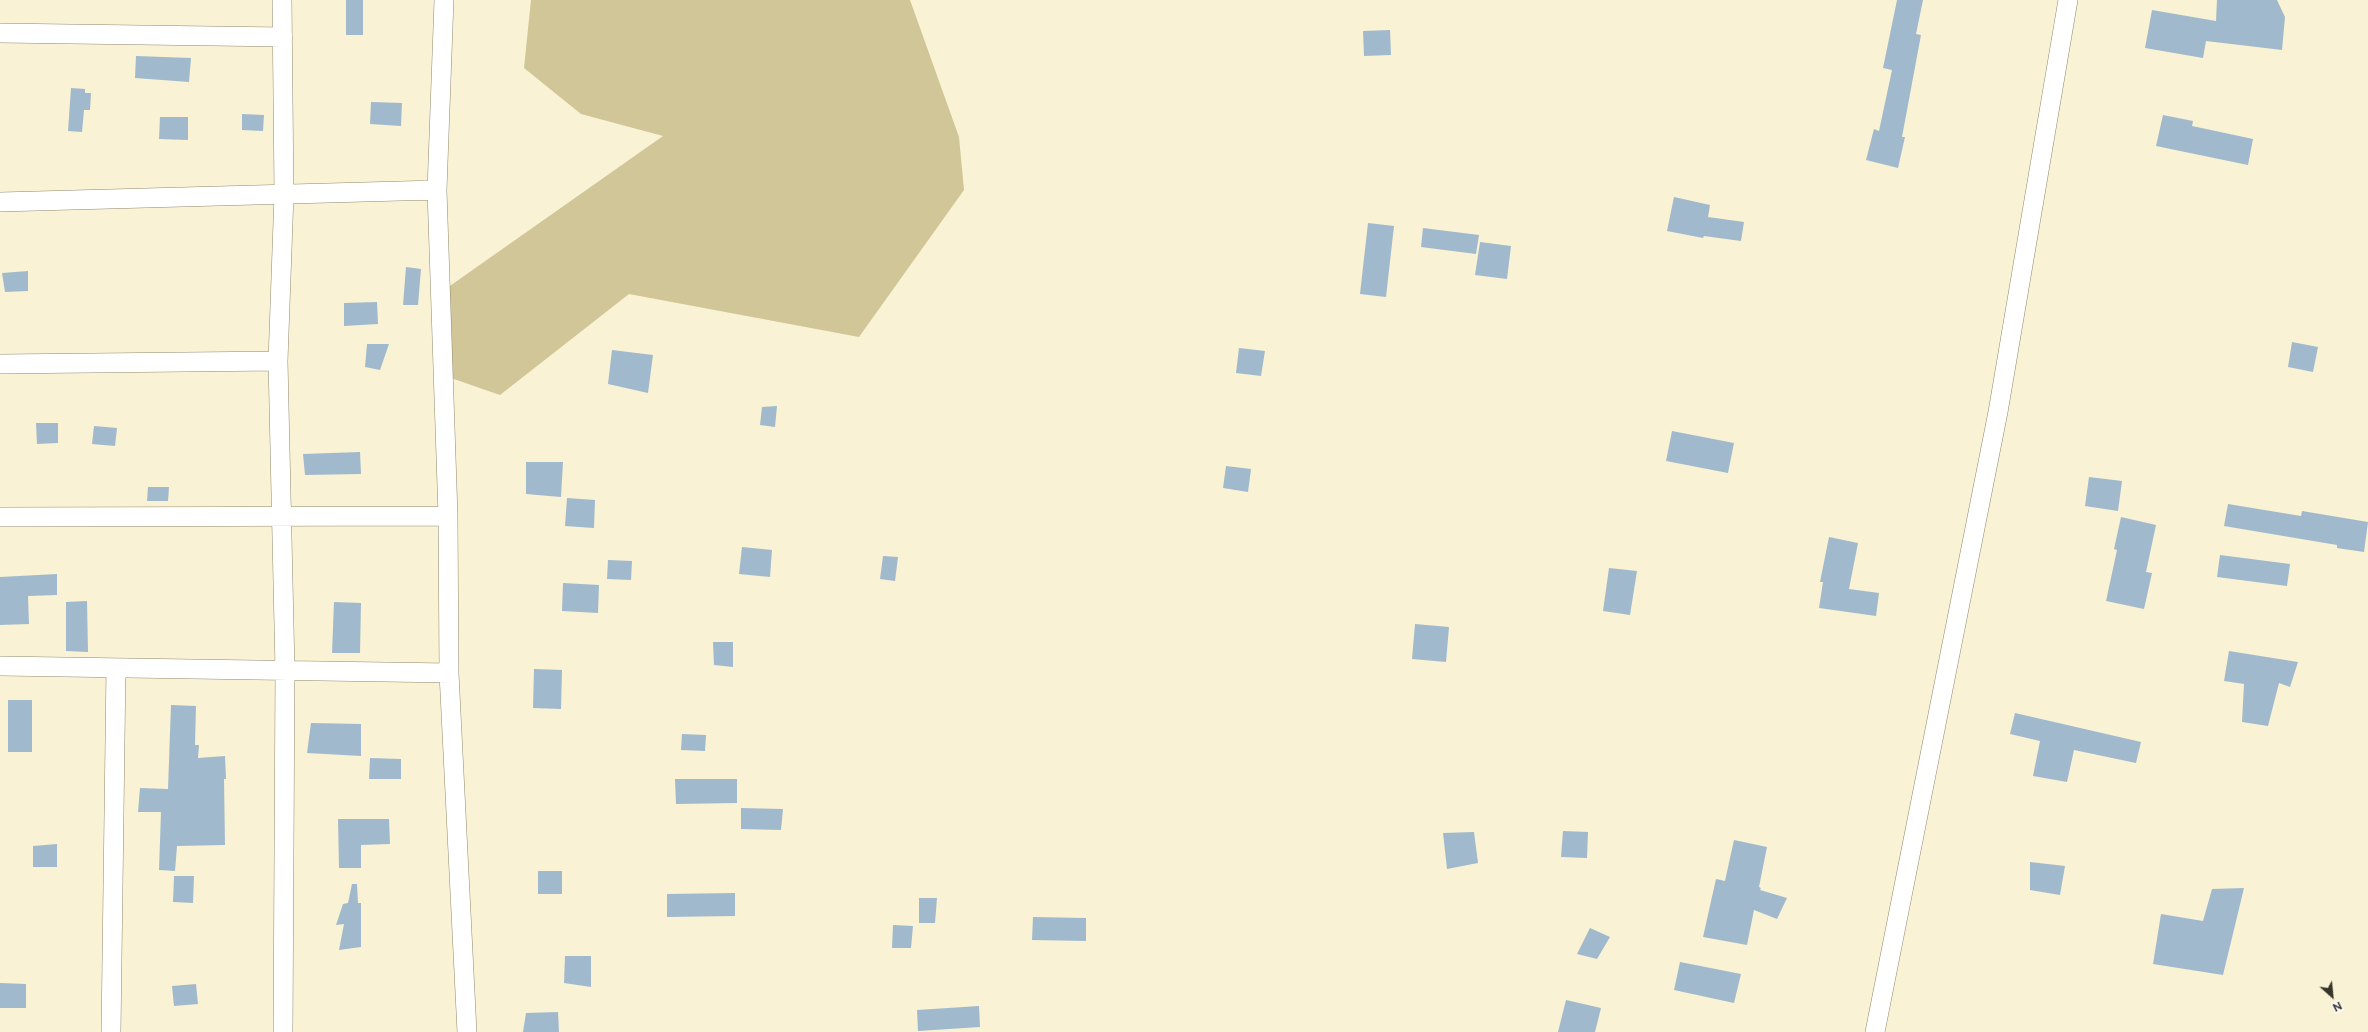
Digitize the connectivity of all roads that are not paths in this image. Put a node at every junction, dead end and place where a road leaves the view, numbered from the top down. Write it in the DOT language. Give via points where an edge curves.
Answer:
graph roads {
  1 [pos="282,0"];
  2 [pos="444,0"];
  3 [pos="2068,0"];
  4 [pos="0,33"];
  5 [pos="283,37"];
  6 [pos="437,190"];
  7 [pos="284,194"];
  8 [pos="0,202"];
  9 [pos="278,361"];
  10 [pos="0,364"];
  11 [pos="282,516"];
  12 [pos="448,516"];
  13 [pos="0,517"];
  14 [pos="0,666"];
  15 [pos="116,668"];
  16 [pos="285,670"];
  17 [pos="449,673"];
  18 [pos="111,1032"];
  19 [pos="283,1032"];
  20 [pos="467,1032"];
  21 [pos="1875,1032"];
  1 -- 5 [label="street"];
  2 -- 6 [label="street"];
  3 -- 21 [label="street" via="1998,412"];
  4 -- 5 [label="street"];
  5 -- 7 [label="street"];
  6 -- 7 [label="street"];
  6 -- 12 [label="street"];
  7 -- 8 [label="street"];
  7 -- 9 [label="street"];
  9 -- 10 [label="street"];
  9 -- 11 [label="street"];
  11 -- 12 [label="street"];
  11 -- 13 [label="street"];
  11 -- 16 [label="street"];
  12 -- 17 [label="street"];
  14 -- 15 [label="street"];
  15 -- 16 [label="street"];
  15 -- 18 [label="street"];
  16 -- 17 [label="street"];
  16 -- 19 [label="street"];
  17 -- 20 [label="street"];
}
